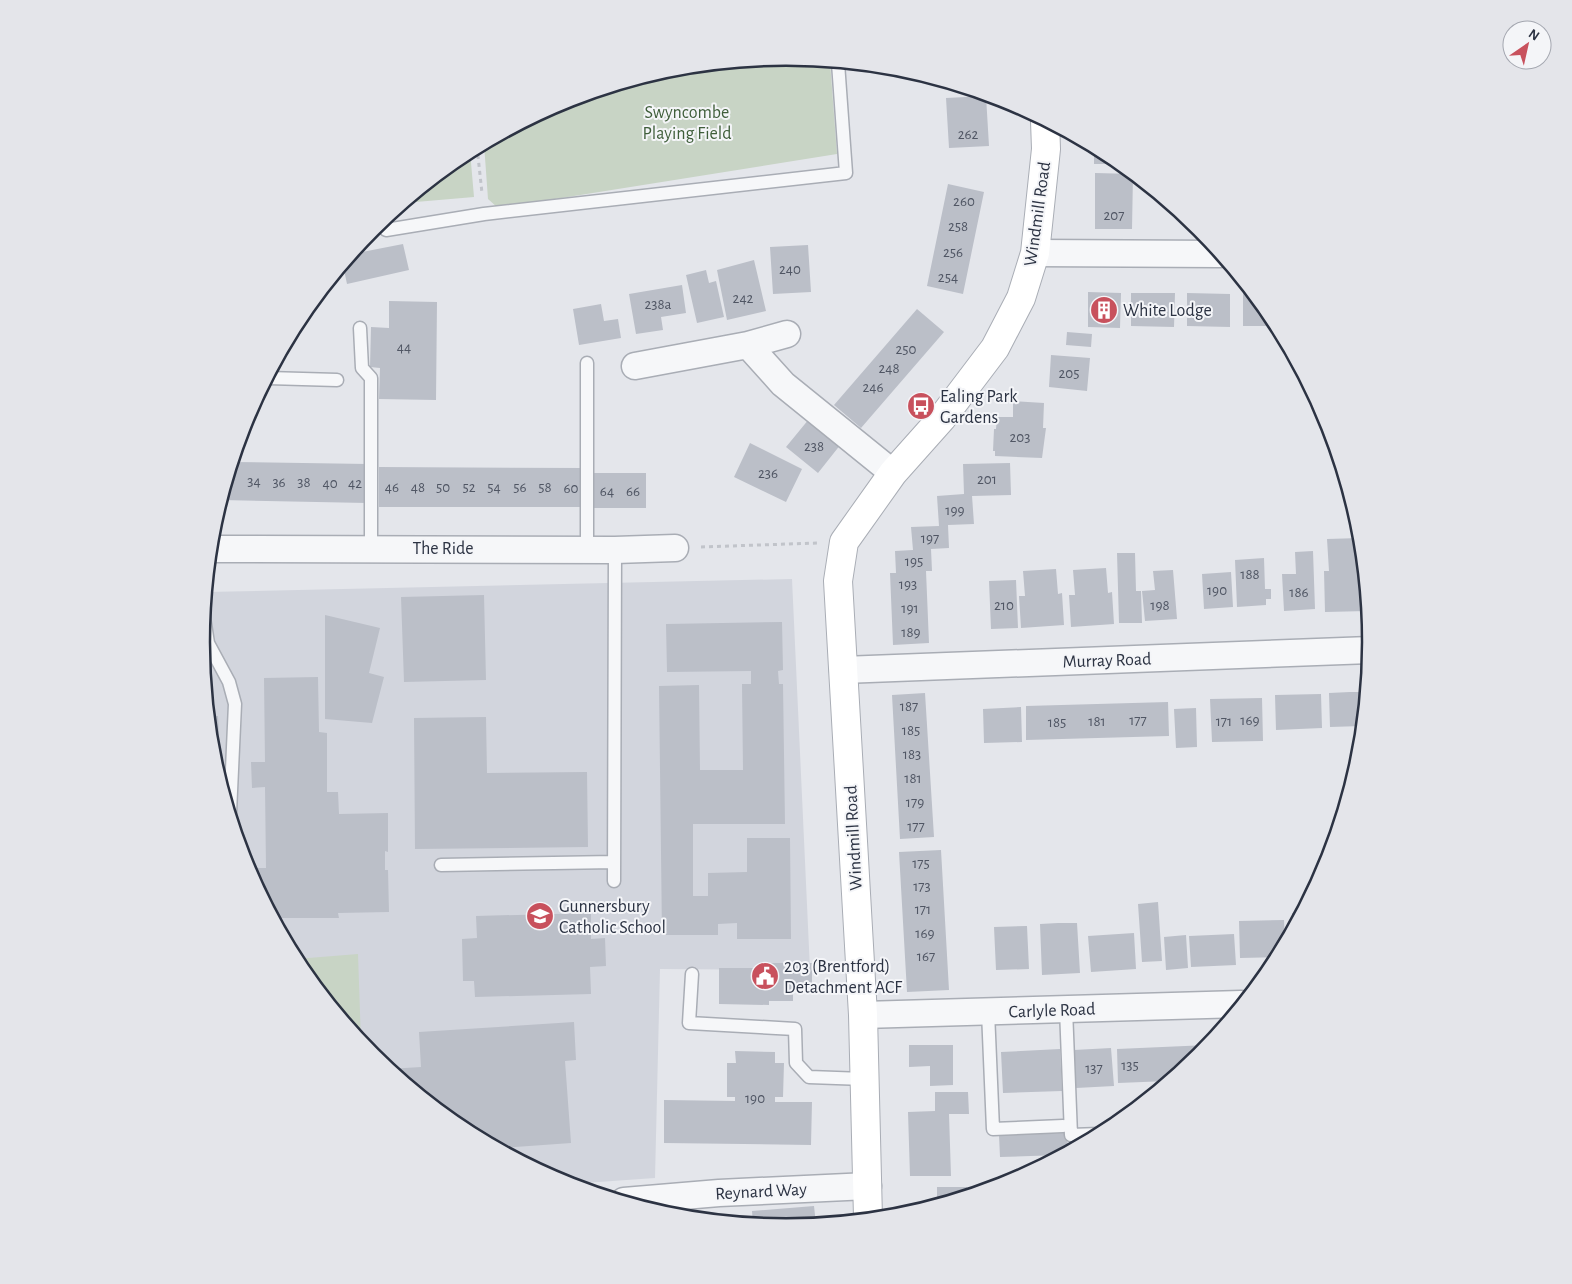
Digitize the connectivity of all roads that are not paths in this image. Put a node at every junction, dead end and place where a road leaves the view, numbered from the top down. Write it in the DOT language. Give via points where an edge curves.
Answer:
graph roads {
  1 [pos="838,69"];
  2 [pos="1045,128"];
  3 [pos="386,230"];
  4 [pos="1035,253"];
  5 [pos="1211,254"];
  6 [pos="360,328"];
  7 [pos="787,334"];
  8 [pos="748,345"];
  9 [pos="587,363"];
  10 [pos="636,366"];
  11 [pos="275,378"];
  12 [pos="337,380"];
  13 [pos="893,473"];
  14 [pos="371,548"];
  15 [pos="675,548"];
  16 [pos="218,549"];
  17 [pos="587,549"];
  18 [pos="615,550"];
  19 [pos="210,647"];
  20 [pos="1362,650"];
  21 [pos="844,670"];
  22 [pos="231,794"];
  23 [pos="614,862"];
  24 [pos="442,864"];
  25 [pos="614,880"];
  26 [pos="692,974"];
  27 [pos="1233,1004"];
  28 [pos="1066,1009"];
  29 [pos="988,1012"];
  30 [pos="863,1015"];
  31 [pos="864,1079"];
  32 [pos="1064,1126"];
  33 [pos="1083,1135"];
  34 [pos="868,1186"];
  35 [pos="643,1199"];
  36 [pos="868,1212"];
  1 -- 3 [label="lane" via="846,173 484,214"];
  2 -- 4 [label="main road, Windmill Road"];
  4 -- 5 [label="street"];
  4 -- 13 [label="main road, Windmill Road" via="1022,298 995,348 942,418"];
  6 -- 14 [label="lane" via="362,368 371,378"];
  7 -- 8 [label="street"];
  8 -- 10 [label="street"];
  8 -- 13 [label="street" via="783,384"];
  9 -- 17 [label="lane"];
  11 -- 12 [label="lane"];
  13 -- 21 [label="main road, Windmill Road" via="844,542 838,581"];
  14 -- 16 [label="street, The Ride"];
  14 -- 17 [label="street, The Ride"];
  15 -- 18 [label="street, The Ride"];
  17 -- 18 [label="street, The Ride"];
  18 -- 23 [label="lane"];
  19 -- 22 [label="lane" via="229,682 236,704"];
  20 -- 21 [label="street, Murray Road"];
  21 -- 30 [label="main road, Windmill Road"];
  23 -- 24 [label="lane"];
  23 -- 25 [label="lane"];
  26 -- 31 [label="lane" via="689,1024 795,1029 796,1063 809,1077"];
  27 -- 28 [label="street, Carlyle Road"];
  28 -- 29 [label="street, Carlyle Road"];
  28 -- 33 [label="lane" via="1072,1136"];
  29 -- 30 [label="street, Carlyle Road"];
  29 -- 32 [label="lane" via="992,1130"];
  30 -- 31 [label="main road, Windmill Road"];
  31 -- 34 [label="main road, Windmill Road"];
  34 -- 35 [label="street, Reynard Way"];
  34 -- 36 [label="main road, Windmill Road"];
}
